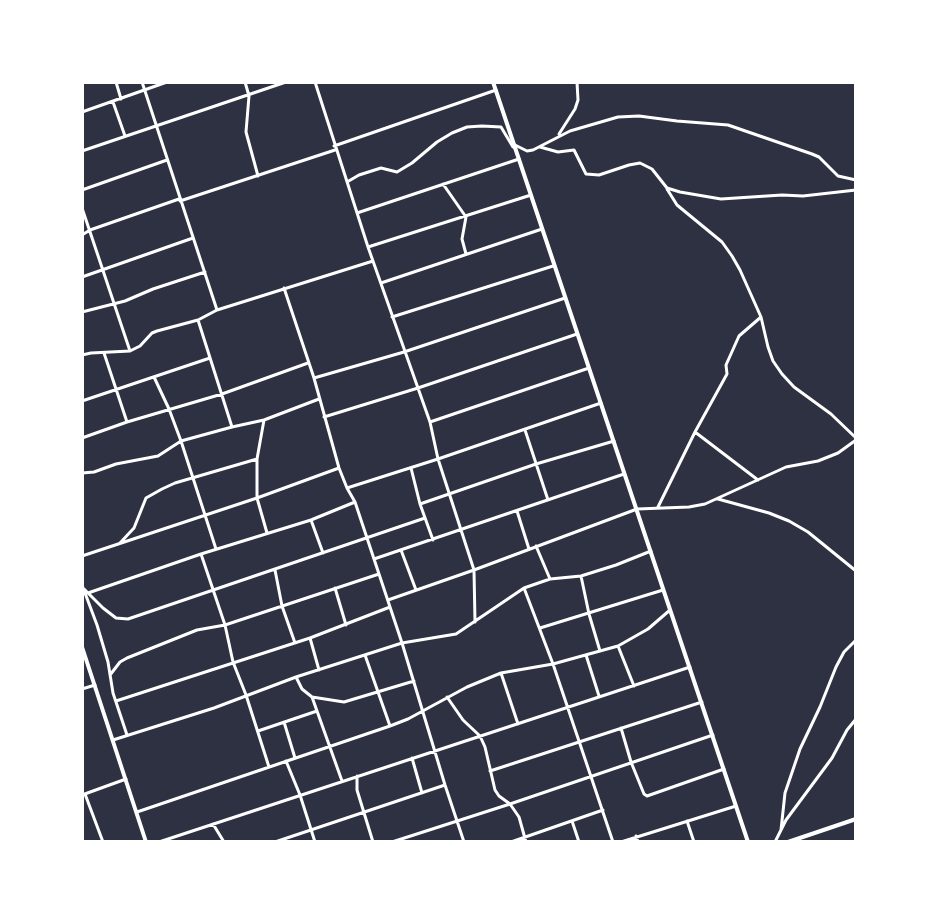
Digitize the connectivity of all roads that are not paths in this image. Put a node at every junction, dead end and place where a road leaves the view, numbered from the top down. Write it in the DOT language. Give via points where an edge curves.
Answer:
graph roads {
  1 [pos="116,82"];
  2 [pos="142,82"];
  3 [pos="168,82"];
  4 [pos="245,82"];
  5 [pos="286,82"];
  6 [pos="315,82"];
  7 [pos="493,82"];
  8 [pos="577,82"];
  9 [pos="496,90"];
  10 [pos="144,91"];
  11 [pos="249,96"];
  12 [pos="121,99"];
  13 [pos="113,102"];
  14 [pos="82,112"];
  15 [pos="156,126"];
  16 [pos="125,136"];
  17 [pos="558,136"];
  18 [pos="514,145"];
  19 [pos="540,147"];
  20 [pos="335,148"];
  21 [pos="82,150"];
  22 [pos="517,152"];
  23 [pos="167,160"];
  24 [pos="519,160"];
  25 [pos="258,176"];
  26 [pos="856,180"];
  27 [pos="348,182"];
  28 [pos="443,184"];
  29 [pos="667,188"];
  30 [pos="82,190"];
  31 [pos="856,190"];
  32 [pos="531,196"];
  33 [pos="180,200"];
  34 [pos="82,208"];
  35 [pos="357,213"];
  36 [pos="466,217"];
  37 [pos="542,228"];
  38 [pos="90,230"];
  39 [pos="82,235"];
  40 [pos="193,238"];
  41 [pos="368,247"];
  42 [pos="466,254"];
  43 [pos="373,261"];
  44 [pos="554,266"];
  45 [pos="104,270"];
  46 [pos="205,272"];
  47 [pos="82,277"];
  48 [pos="381,284"];
  49 [pos="284,288"];
  50 [pos="565,298"];
  51 [pos="114,305"];
  52 [pos="217,310"];
  53 [pos="82,312"];
  54 [pos="392,317"];
  55 [pos="760,317"];
  56 [pos="198,320"];
  57 [pos="577,334"];
  58 [pos="130,351"];
  59 [pos="404,352"];
  60 [pos="104,353"];
  61 [pos="82,355"];
  62 [pos="210,358"];
  63 [pos="308,362"];
  64 [pos="589,368"];
  65 [pos="154,377"];
  66 [pos="314,378"];
  67 [pos="418,388"];
  68 [pos="116,390"];
  69 [pos="222,394"];
  70 [pos="319,399"];
  71 [pos="82,401"];
  72 [pos="601,403"];
  73 [pos="169,409"];
  74 [pos="324,417"];
  75 [pos="264,420"];
  76 [pos="127,422"];
  77 [pos="430,422"];
  78 [pos="232,427"];
  79 [pos="524,430"];
  80 [pos="695,432"];
  81 [pos="82,438"];
  82 [pos="856,439"];
  83 [pos="181,441"];
  84 [pos="614,441"];
  85 [pos="257,459"];
  86 [pos="438,459"];
  87 [pos="536,464"];
  88 [pos="340,468"];
  89 [pos="411,468"];
  90 [pos="82,473"];
  91 [pos="625,474"];
  92 [pos="193,479"];
  93 [pos="758,480"];
  94 [pos="347,488"];
  95 [pos="450,494"];
  96 [pos="257,498"];
  97 [pos="718,499"];
  98 [pos="548,500"];
  99 [pos="355,502"];
  100 [pos="420,504"];
  101 [pos="658,507"];
  102 [pos="637,509"];
  103 [pos="517,511"];
  104 [pos="205,514"];
  105 [pos="425,518"];
  106 [pos="311,520"];
  107 [pos="462,530"];
  108 [pos="267,533"];
  109 [pos="367,538"];
  110 [pos="432,540"];
  111 [pos="120,543"];
  112 [pos="536,546"];
  113 [pos="216,549"];
  114 [pos="529,549"];
  115 [pos="402,550"];
  116 [pos="651,551"];
  117 [pos="323,553"];
  118 [pos="201,554"];
  119 [pos="82,556"];
  120 [pos="374,559"];
  121 [pos="275,570"];
  122 [pos="474,570"];
  123 [pos="856,572"];
  124 [pos="379,574"];
  125 [pos="581,576"];
  126 [pos="550,579"];
  127 [pos="83,587"];
  128 [pos="335,588"];
  129 [pos="524,588"];
  130 [pos="214,590"];
  131 [pos="416,590"];
  132 [pos="663,590"];
  133 [pos="88,593"];
  134 [pos="388,600"];
  135 [pos="282,606"];
  136 [pos="390,608"];
  137 [pos="671,610"];
  138 [pos="589,614"];
  139 [pos="475,622"];
  140 [pos="225,625"];
  141 [pos="346,625"];
  142 [pos="540,628"];
  143 [pos="310,638"];
  144 [pos="856,640"];
  145 [pos="294,643"];
  146 [pos="402,643"];
  147 [pos="618,646"];
  148 [pos="82,647"];
  149 [pos="600,651"];
  150 [pos="365,655"];
  151 [pos="586,655"];
  152 [pos="233,662"];
  153 [pos="553,664"];
  154 [pos="690,667"];
  155 [pos="319,670"];
  156 [pos="501,673"];
  157 [pos="110,675"];
  158 [pos="296,677"];
  159 [pos="414,681"];
  160 [pos="95,685"];
  161 [pos="634,686"];
  162 [pos="82,689"];
  163 [pos="378,691"];
  164 [pos="246,695"];
  165 [pos="312,696"];
  166 [pos="448,696"];
  167 [pos="599,696"];
  168 [pos="116,701"];
  169 [pos="702,702"];
  170 [pos="567,708"];
  171 [pos="422,710"];
  172 [pos="317,712"];
  173 [pos="856,719"];
  174 [pos="284,722"];
  175 [pos="518,724"];
  176 [pos="390,726"];
  177 [pos="621,728"];
  178 [pos="258,732"];
  179 [pos="713,735"];
  180 [pos="127,736"];
  181 [pos="480,736"];
  182 [pos="113,740"];
  183 [pos="580,742"];
  184 [pos="330,746"];
  185 [pos="435,752"];
  186 [pos="296,758"];
  187 [pos="412,758"];
  188 [pos="286,762"];
  189 [pos="631,762"];
  190 [pos="269,767"];
  191 [pos="724,769"];
  192 [pos="490,771"];
  193 [pos="357,776"];
  194 [pos="591,776"];
  195 [pos="126,779"];
  196 [pos="342,781"];
  197 [pos="445,785"];
  198 [pos="422,793"];
  199 [pos="84,795"];
  200 [pos="300,795"];
  201 [pos="510,804"];
  202 [pos="736,806"];
  203 [pos="603,810"];
  204 [pos="137,812"];
  205 [pos="363,812"];
  206 [pos="856,819"];
  207 [pos="687,820"];
  208 [pos="456,821"];
  209 [pos="572,821"];
  210 [pos="213,824"];
  211 [pos="312,829"];
  212 [pos="781,830"];
  213 [pos="636,836"];
  214 [pos="525,837"];
  215 [pos="103,840"];
  216 [pos="167,840"];
  217 [pos="96,842"];
  218 [pos="146,842"];
  219 [pos="159,842"];
  220 [pos="224,842"];
  221 [pos="275,842"];
  222 [pos="315,842"];
  223 [pos="373,842"];
  224 [pos="392,842"];
  225 [pos="464,842"];
  226 [pos="511,842"];
  227 [pos="526,842"];
  228 [pos="579,842"];
  229 [pos="613,842"];
  230 [pos="621,842"];
  231 [pos="638,842"];
  232 [pos="694,842"];
  233 [pos="748,842"];
  234 [pos="775,842"];
  235 [pos="788,842"];
  1 -- 12 [label="street"];
  2 -- 10 [label="street"];
  3 -- 10 [label="street"];
  4 -- 11 [label="street"];
  5 -- 11 [label="street"];
  6 -- 20 [label="street"];
  7 -- 9 [label="street"];
  8 -- 17 [label="street" via="575,109"];
  9 -- 18 [label="street"];
  9 -- 20 [label="street"];
  10 -- 12 [label="street"];
  10 -- 15 [label="street"];
  11 -- 15 [label="street"];
  11 -- 25 [label="street" via="246,132"];
  12 -- 13 [label="street"];
  13 -- 14 [label="street"];
  13 -- 16 [label="street"];
  15 -- 16 [label="street"];
  15 -- 23 [label="street"];
  16 -- 21 [label="street"];
  17 -- 19 [label="street"];
  17 -- 26 [label="street" via="618,117 728,124 812,154 838,176"];
  18 -- 19 [label="street" via="527,151"];
  18 -- 22 [label="street"];
  19 -- 29 [label="street" via="558,152 574,150 586,174 599,175 629,165 646,165"];
  20 -- 25 [label="street"];
  20 -- 27 [label="street"];
  22 -- 24 [label="street"];
  22 -- 27 [label="street" via="501,127 467,127 452,133 397,172 381,168"];
  23 -- 30 [label="street"];
  23 -- 33 [label="street"];
  24 -- 28 [label="street"];
  24 -- 32 [label="street"];
  25 -- 33 [label="street"];
  27 -- 35 [label="street"];
  28 -- 35 [label="street"];
  28 -- 36 [label="street"];
  29 -- 31 [label="street" via="721,199"];
  29 -- 55 [label="street" via="677,205 722,242 740,270"];
  32 -- 36 [label="street"];
  32 -- 37 [label="street"];
  33 -- 38 [label="street"];
  33 -- 40 [label="street"];
  34 -- 38 [label="street"];
  35 -- 41 [label="street"];
  36 -- 41 [label="street"];
  36 -- 42 [label="street" via="462,239"];
  37 -- 42 [label="street"];
  37 -- 44 [label="street"];
  38 -- 39 [label="street"];
  38 -- 45 [label="street"];
  40 -- 45 [label="street"];
  40 -- 46 [label="street"];
  41 -- 43 [label="street"];
  42 -- 48 [label="street"];
  43 -- 48 [label="street"];
  43 -- 49 [label="street"];
  44 -- 50 [label="street"];
  44 -- 54 [label="street"];
  45 -- 47 [label="street"];
  45 -- 51 [label="street"];
  46 -- 51 [label="street"];
  46 -- 52 [label="street"];
  48 -- 54 [label="street"];
  49 -- 52 [label="street"];
  49 -- 63 [label="street"];
  50 -- 57 [label="street"];
  50 -- 59 [label="street"];
  51 -- 53 [label="street"];
  51 -- 58 [label="street"];
  52 -- 56 [label="street"];
  54 -- 59 [label="street"];
  55 -- 80 [label="street" via="739,336 726,365 727,374"];
  55 -- 82 [label="street" via="773,361 782,374"];
  56 -- 58 [label="street" via="156,331"];
  56 -- 62 [label="street"];
  57 -- 64 [label="street"];
  57 -- 67 [label="street"];
  58 -- 60 [label="street"];
  59 -- 66 [label="street"];
  59 -- 67 [label="street"];
  60 -- 61 [label="street"];
  60 -- 68 [label="street"];
  62 -- 65 [label="street"];
  62 -- 69 [label="street"];
  63 -- 66 [label="street"];
  63 -- 69 [label="street"];
  64 -- 72 [label="street"];
  64 -- 77 [label="street"];
  65 -- 68 [label="street"];
  65 -- 73 [label="street"];
  66 -- 70 [label="street"];
  67 -- 74 [label="street"];
  67 -- 77 [label="street"];
  68 -- 71 [label="street"];
  68 -- 76 [label="street"];
  69 -- 73 [label="street"];
  69 -- 78 [label="street"];
  70 -- 74 [label="street"];
  70 -- 75 [label="street"];
  72 -- 79 [label="street"];
  72 -- 84 [label="street"];
  73 -- 76 [label="street"];
  73 -- 83 [label="street"];
  74 -- 88 [label="street"];
  75 -- 78 [label="street"];
  75 -- 85 [label="street"];
  76 -- 81 [label="street"];
  77 -- 86 [label="street"];
  78 -- 83 [label="street"];
  79 -- 86 [label="street"];
  79 -- 87 [label="street"];
  80 -- 93 [label="street"];
  80 -- 101 [label="street"];
  82 -- 93 [label="street" via="838,453 818,461 786,467"];
  83 -- 90 [label="street" via="158,456"];
  83 -- 92 [label="street"];
  84 -- 87 [label="street"];
  84 -- 91 [label="street"];
  85 -- 92 [label="street"];
  85 -- 96 [label="street"];
  86 -- 89 [label="street"];
  86 -- 95 [label="street"];
  87 -- 95 [label="street"];
  87 -- 98 [label="street"];
  88 -- 94 [label="street"];
  88 -- 96 [label="street"];
  89 -- 94 [label="street"];
  89 -- 100 [label="street"];
  91 -- 98 [label="street"];
  91 -- 102 [label="street"];
  92 -- 104 [label="street"];
  92 -- 111 [label="street" via="175,483 146,498 134,528"];
  93 -- 97 [label="street"];
  94 -- 99 [label="street"];
  95 -- 100 [label="street"];
  95 -- 107 [label="street"];
  96 -- 104 [label="street"];
  96 -- 108 [label="street"];
  97 -- 101 [label="street" via="689,507"];
  97 -- 123 [label="street" via="789,521 808,532"];
  98 -- 103 [label="street"];
  99 -- 106 [label="street"];
  99 -- 109 [label="street"];
  100 -- 105 [label="street"];
  101 -- 102 [label="street"];
  102 -- 112 [label="street"];
  102 -- 116 [label="street"];
  103 -- 107 [label="street"];
  103 -- 114 [label="street"];
  104 -- 111 [label="street"];
  104 -- 113 [label="street"];
  105 -- 109 [label="street"];
  105 -- 110 [label="street"];
  106 -- 108 [label="street"];
  106 -- 117 [label="street"];
  107 -- 110 [label="street"];
  107 -- 122 [label="street"];
  108 -- 113 [label="street"];
  109 -- 117 [label="street"];
  109 -- 120 [label="street"];
  110 -- 115 [label="street"];
  111 -- 119 [label="street"];
  112 -- 114 [label="street"];
  112 -- 126 [label="street"];
  113 -- 118 [label="street"];
  114 -- 122 [label="street"];
  115 -- 120 [label="street"];
  115 -- 131 [label="street"];
  116 -- 125 [label="street"];
  116 -- 132 [label="street"];
  117 -- 121 [label="street"];
  118 -- 130 [label="street"];
  118 -- 133 [label="street"];
  120 -- 124 [label="street"];
  121 -- 130 [label="street"];
  121 -- 135 [label="street"];
  122 -- 131 [label="street"];
  122 -- 139 [label="street"];
  124 -- 128 [label="street"];
  124 -- 134 [label="street"];
  125 -- 126 [label="street"];
  125 -- 138 [label="street"];
  126 -- 129 [label="street"];
  127 -- 133 [label="street"];
  127 -- 157 [label="street"];
  128 -- 135 [label="street"];
  128 -- 141 [label="street"];
  129 -- 139 [label="street"];
  129 -- 142 [label="street"];
  130 -- 133 [label="street" via="121,619"];
  130 -- 140 [label="street"];
  131 -- 134 [label="street"];
  132 -- 137 [label="street"];
  132 -- 138 [label="street"];
  134 -- 136 [label="street"];
  135 -- 140 [label="street"];
  135 -- 145 [label="street"];
  136 -- 141 [label="street"];
  136 -- 146 [label="street"];
  137 -- 147 [label="street" via="648,629"];
  137 -- 154 [label="street"];
  138 -- 142 [label="street"];
  138 -- 149 [label="street"];
  139 -- 146 [label="street" via="456,634"];
  140 -- 152 [label="street"];
  140 -- 157 [label="street" via="197,630 126,658"];
  141 -- 143 [label="street"];
  142 -- 153 [label="street"];
  143 -- 145 [label="street"];
  143 -- 155 [label="street"];
  144 -- 212 [label="street" via="836,667 800,749 785,793"];
  145 -- 152 [label="street"];
  146 -- 150 [label="street"];
  146 -- 159 [label="street"];
  147 -- 149 [label="street"];
  147 -- 161 [label="street"];
  148 -- 160 [label="street"];
  149 -- 151 [label="street"];
  150 -- 155 [label="street"];
  150 -- 163 [label="street"];
  151 -- 153 [label="street"];
  151 -- 167 [label="street"];
  152 -- 164 [label="street"];
  152 -- 168 [label="street"];
  153 -- 156 [label="street"];
  153 -- 170 [label="street"];
  154 -- 161 [label="street"];
  154 -- 169 [label="street"];
  155 -- 158 [label="street"];
  156 -- 166 [label="street"];
  156 -- 175 [label="street"];
  157 -- 168 [label="street"];
  158 -- 164 [label="street"];
  158 -- 165 [label="street" via="302,689"];
  159 -- 163 [label="street"];
  159 -- 171 [label="street"];
  160 -- 162 [label="street"];
  160 -- 182 [label="street"];
  161 -- 167 [label="street"];
  163 -- 165 [label="street" via="344,702"];
  163 -- 176 [label="street"];
  164 -- 178 [label="street"];
  164 -- 180 [label="street"];
  165 -- 172 [label="street"];
  166 -- 171 [label="street"];
  166 -- 181 [label="street" via="463,720"];
  167 -- 170 [label="street"];
  168 -- 180 [label="street"];
  169 -- 177 [label="street"];
  169 -- 179 [label="street"];
  170 -- 175 [label="street"];
  170 -- 183 [label="street"];
  171 -- 176 [label="street"];
  171 -- 185 [label="street"];
  172 -- 174 [label="street"];
  172 -- 184 [label="street"];
  173 -- 212 [label="street"];
  174 -- 178 [label="street"];
  174 -- 186 [label="street"];
  175 -- 181 [label="street"];
  176 -- 184 [label="street"];
  177 -- 183 [label="street"];
  177 -- 189 [label="street"];
  178 -- 190 [label="street"];
  179 -- 189 [label="street"];
  179 -- 191 [label="street"];
  180 -- 182 [label="street"];
  181 -- 185 [label="street"];
  181 -- 192 [label="street"];
  182 -- 195 [label="street"];
  183 -- 192 [label="street"];
  183 -- 194 [label="street"];
  184 -- 186 [label="street"];
  184 -- 196 [label="street"];
  185 -- 187 [label="street"];
  185 -- 197 [label="street"];
  186 -- 188 [label="street"];
  187 -- 193 [label="street"];
  187 -- 198 [label="street"];
  188 -- 190 [label="street"];
  188 -- 200 [label="street"];
  189 -- 191 [label="street" via="647,796"];
  189 -- 194 [label="street"];
  190 -- 204 [label="street"];
  191 -- 202 [label="street"];
  192 -- 201 [label="street" via="495,790"];
  193 -- 196 [label="street"];
  193 -- 205 [label="street"];
  194 -- 201 [label="street"];
  194 -- 203 [label="street"];
  195 -- 199 [label="street"];
  195 -- 204 [label="street"];
  196 -- 200 [label="street"];
  197 -- 198 [label="street"];
  197 -- 208 [label="street"];
  198 -- 205 [label="street"];
  199 -- 215 [label="street"];
  200 -- 210 [label="street"];
  200 -- 211 [label="street"];
  201 -- 208 [label="street"];
  201 -- 214 [label="street" via="520,817"];
  202 -- 207 [label="street"];
  202 -- 233 [label="street"];
  203 -- 209 [label="street"];
  203 -- 229 [label="street"];
  204 -- 218 [label="street"];
  205 -- 211 [label="street"];
  205 -- 223 [label="street"];
  206 -- 235 [label="street"];
  207 -- 213 [label="street"];
  207 -- 232 [label="street"];
  208 -- 224 [label="street"];
  208 -- 225 [label="street"];
  209 -- 214 [label="street"];
  209 -- 228 [label="street"];
  210 -- 216 [label="street"];
  210 -- 220 [label="street"];
  211 -- 221 [label="street"];
  211 -- 222 [label="street"];
  212 -- 234 [label="street"];
  213 -- 230 [label="street"];
  213 -- 231 [label="street"];
  214 -- 226 [label="street"];
  214 -- 227 [label="street"];
  215 -- 217 [label="street"];
  216 -- 219 [label="street"];
}
